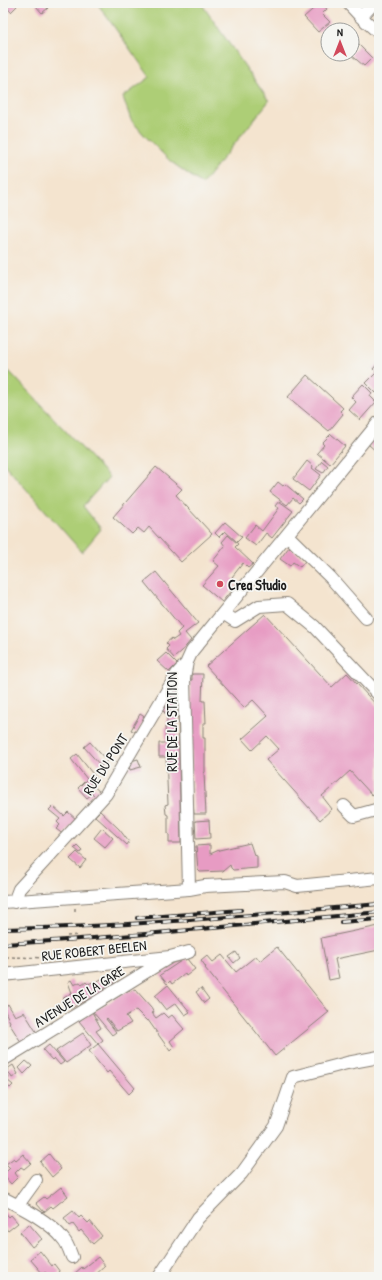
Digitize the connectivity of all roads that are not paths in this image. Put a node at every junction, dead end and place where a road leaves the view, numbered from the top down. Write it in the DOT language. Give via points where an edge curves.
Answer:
graph roads {
  1 [pos="348,3"];
  2 [pos="374,3"];
  3 [pos="361,17"];
  4 [pos="379,33"];
  5 [pos="379,422"];
  6 [pos="287,535"];
  7 [pos="223,613"];
  8 [pos="366,618"];
  9 [pos="187,662"];
  10 [pos="379,695"];
  11 [pos="344,806"];
  12 [pos="379,809"];
  13 [pos="379,878"];
  14 [pos="189,889"];
  15 [pos="9,902"];
  16 [pos="189,952"];
  17 [pos="170,957"];
  18 [pos="3,975"];
  19 [pos="379,1057"];
  20 [pos="3,1060"];
  21 [pos="36,1180"];
  22 [pos="3,1198"];
  23 [pos="18,1205"];
  24 [pos="72,1257"];
  25 [pos="159,1277"];
  1 -- 3 [label="street"];
  2 -- 3 [label="street"];
  3 -- 4 [label="street"];
  5 -- 6 [label="street, RUE DE LA STATION"];
  6 -- 7 [label="street, RUE DE LA STATION"];
  6 -- 8 [label="street" via="330,577"];
  7 -- 9 [label="street, RUE DE LA STATION" via="192,651"];
  7 -- 10 [label="street" via="235,621 260,606 287,604 315,627"];
  9 -- 14 [label="street, RUE DE LA STATION" via="184,678"];
  9 -- 15 [label="street, RUE DU PONT" via="177,674 106,794"];
  11 -- 12 [label="street" via="354,816"];
  13 -- 14 [label="street" via="297,886 285,882"];
  14 -- 15 [label="street"];
  16 -- 17 [label="street, RUE ROBERT BEELEN"];
  17 -- 18 [label="street, RUE ROBERT BEELEN"];
  17 -- 20 [label="street, AVENUE DE LA GARE"];
  19 -- 25 [label="street" via="347,1062 293,1077 276,1126 242,1173 198,1218"];
  21 -- 23 [label="street"];
  22 -- 23 [label="street"];
  23 -- 24 [label="street" via="53,1228 65,1240"];
}
